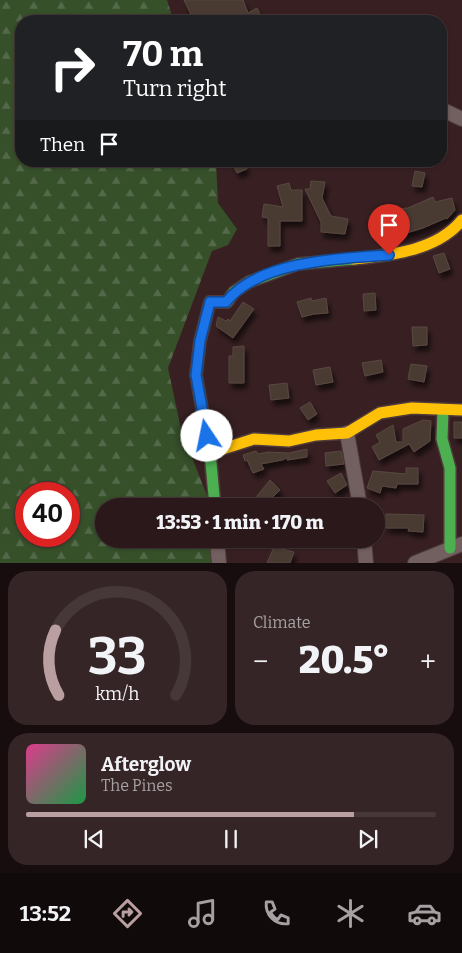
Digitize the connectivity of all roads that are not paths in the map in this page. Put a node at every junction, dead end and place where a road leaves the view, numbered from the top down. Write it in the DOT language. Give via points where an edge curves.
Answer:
graph roads {
  1 [pos="447,112"];
  2 [pos="462,119"];
  3 [pos="462,220"];
  4 [pos="442,410"];
  5 [pos="462,410"];
  6 [pos="347,433"];
  7 [pos="210,453"];
  8 [pos="213,498"];
  9 [pos="359,498"];
  10 [pos="456,546"];
  11 [pos="218,548"];
  12 [pos="365,548"];
  13 [pos="219,563"];
  14 [pos="366,563"];
  15 [pos="414,563"];
  1 -- 2 [label="street"];
  3 -- 7 [label="street" via="452,231 407,251 298,264 249,282 226,302 210,302 196,375"];
  4 -- 5 [label="street"];
  4 -- 6 [label="street" via="412,408 380,413"];
  4 -- 10 [label="street" via="442,439 450,468"];
  6 -- 7 [label="street" via="289,441 254,439"];
  6 -- 9 [label="street"];
  7 -- 8 [label="street"];
  10 -- 15 [label="street"];
  11 -- 13 [label="street"];
  12 -- 14 [label="street"];
}
